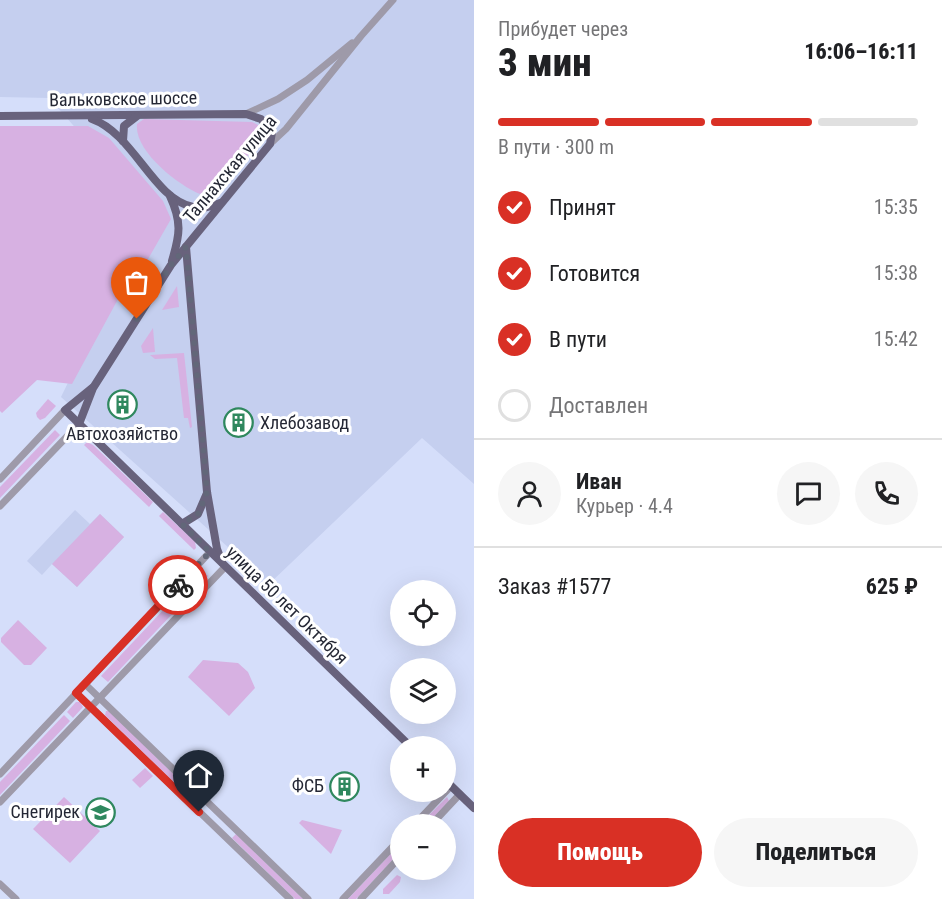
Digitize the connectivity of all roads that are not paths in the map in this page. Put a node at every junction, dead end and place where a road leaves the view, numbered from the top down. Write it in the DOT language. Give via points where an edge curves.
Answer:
graph roads {
  1 [pos="393,0"];
  2 [pos="361,36"];
  3 [pos="246,114"];
  4 [pos="0,116"];
  5 [pos="138,116"];
  6 [pos="86,117"];
  7 [pos="123,141"];
  8 [pos="274,141"];
  9 [pos="169,194"];
  10 [pos="223,202"];
  11 [pos="186,247"];
  12 [pos="171,265"];
  13 [pos="93,388"];
  14 [pos="65,410"];
  15 [pos="79,424"];
  16 [pos="0,478"];
  17 [pos="207,492"];
  18 [pos="0,506"];
  19 [pos="182,524"];
  20 [pos="210,552"];
  21 [pos="224,568"];
  22 [pos="85,684"];
  23 [pos="76,693"];
  24 [pos="100,698"];
  25 [pos="91,707"];
  26 [pos="400,736"];
  27 [pos="0,774"];
  28 [pos="194,789"];
  29 [pos="456,790"];
  30 [pos="460,794"];
  31 [pos="186,799"];
  32 [pos="0,802"];
  33 [pos="433,802"];
  34 [pos="474,808"];
  35 [pos="423,814"];
  36 [pos="441,814"];
  37 [pos="235,828"];
  38 [pos="226,837"];
  39 [pos="390,850"];
  40 [pos="390,868"];
  41 [pos="0,884"];
  42 [pos="16,899"];
  43 [pos="290,899"];
  44 [pos="308,899"];
  45 [pos="343,899"];
  46 [pos="361,899"];
  1 -- 2 [label="street"];
  2 -- 3 [label="street, Вальковское шоссе" via="307,80"];
  2 -- 8 [label="street, Талнахская улица"];
  3 -- 5 [label="main road, Вальковское шоссе"];
  3 -- 8 [label="main road, Вальковское шоссе" via="266,123"];
  4 -- 6 [label="main road, Вальковское шоссе"];
  5 -- 6 [label="main road, Вальковское шоссе"];
  5 -- 7 [label="main road" via="122,130"];
  6 -- 7 [label="main road" via="107,127"];
  7 -- 9 [label="main road"];
  8 -- 10 [label="main road, Талнахская улица"];
  9 -- 10 [label="main road" via="191,207"];
  9 -- 12 [label="main road" via="180,228"];
  10 -- 11 [label="main road, Талнахская улица"];
  11 -- 12 [label="main road, Талнахская улица"];
  11 -- 17 [label="main road"];
  12 -- 13 [label="main road, Талнахская улица"];
  13 -- 14 [label="main road, Талнахская улица"];
  13 -- 15 [label="main road, Талнахская улица"];
  14 -- 15 [label="main road, улица 50 лет Октября"];
  14 -- 16 [label="street, Талнахская улица"];
  15 -- 18 [label="street, Талнахская улица"];
  15 -- 19 [label="main road, улица 50 лет Октября"];
  17 -- 19 [label="main road" via="198,514"];
  17 -- 21 [label="main road"];
  19 -- 20 [label="main road, улица 50 лет Октября"];
  20 -- 21 [label="main road, улица 50 лет Октября"];
  20 -- 22 [label="street"];
  21 -- 24 [label="street"];
  21 -- 26 [label="main road, улица 50 лет Октября"];
  22 -- 23 [label="street"];
  22 -- 24 [label="street"];
  23 -- 25 [label="street"];
  23 -- 27 [label="street"];
  24 -- 25 [label="street"];
  24 -- 28 [label="street"];
  25 -- 31 [label="street"];
  25 -- 32 [label="street"];
  28 -- 31 [label="street"];
  28 -- 37 [label="street"];
  29 -- 30 [label="main road"];
  30 -- 34 [label="main road"];
  30 -- 36 [label="street"];
  31 -- 38 [label="street"];
  33 -- 35 [label="street"];
  37 -- 38 [label="street"];
  37 -- 44 [label="street"];
  38 -- 43 [label="street"];
  39 -- 45 [label="street"];
  40 -- 46 [label="street"];
  41 -- 42 [label="street"];
}
